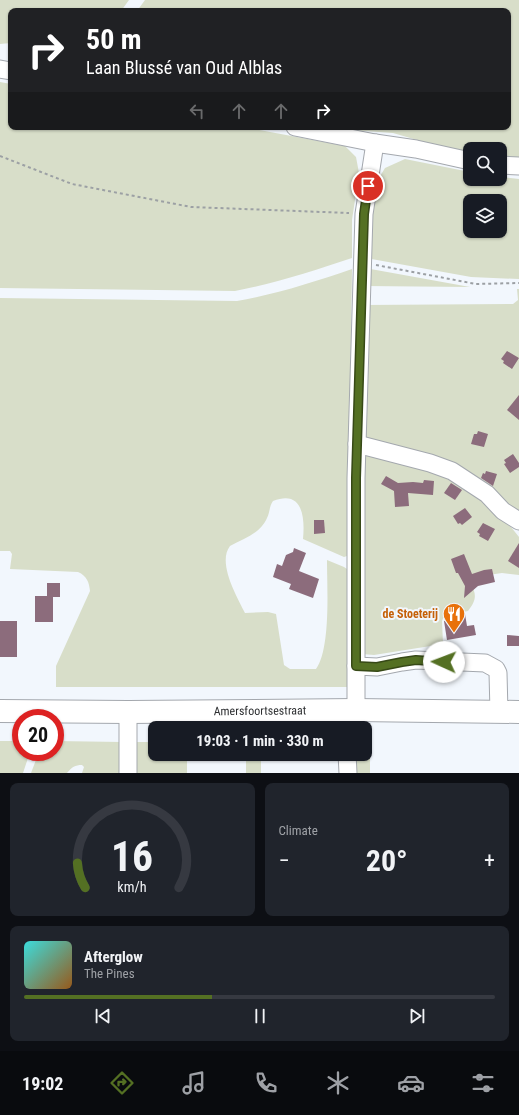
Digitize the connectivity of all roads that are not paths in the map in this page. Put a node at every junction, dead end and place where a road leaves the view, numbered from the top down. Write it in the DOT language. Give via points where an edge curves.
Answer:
graph roads {
  1 [pos="310,130"];
  2 [pos="375,143"];
  3 [pos="463,159"];
  4 [pos="507,165"];
  5 [pos="519,166"];
  6 [pos="357,444"];
  7 [pos="519,521"];
  8 [pos="356,666"];
  9 [pos="0,711"];
  10 [pos="128,712"];
  11 [pos="509,712"];
  12 [pos="350,716"];
  13 [pos="347,761"];
  14 [pos="128,773"];
  15 [pos="348,773"];
  1 -- 2 [label="street"];
  2 -- 3 [label="street" via="416,148"];
  2 -- 6 [label="street" via="364,214"];
  4 -- 5 [label="street"];
  6 -- 7 [label="street" via="452,471 487,494 502,511"];
  6 -- 8 [label="street"];
  8 -- 11 [label="street" via="377,667 416,660 485,663 496,669"];
  8 -- 12 [label="street"];
  9 -- 10 [label="main road, Amersfoortsestraat"];
  10 -- 12 [label="main road, Amersfoortsestraat"];
  10 -- 14 [label="street"];
  11 -- 12 [label="main road, Amersfoortsestraat"];
  13 -- 15 [label="street"];
}
